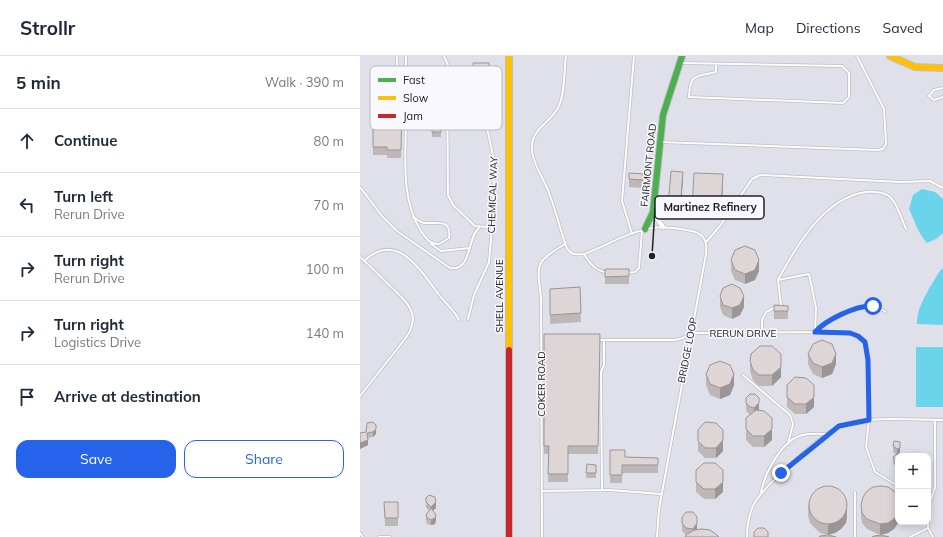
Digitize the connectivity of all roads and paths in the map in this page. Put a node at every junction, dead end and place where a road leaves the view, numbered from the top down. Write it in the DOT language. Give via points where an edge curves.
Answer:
graph roads {
  1 [pos="397,56"];
  2 [pos="444,56"];
  3 [pos="509,56"];
  4 [pos="566,56"];
  5 [pos="634,56"];
  6 [pos="682,56"];
  7 [pos="858,56"];
  8 [pos="890,56"];
  9 [pos="680,63"];
  10 [pos="716,64"];
  11 [pos="447,65"];
  12 [pos="397,66"];
  13 [pos="943,68"];
  14 [pos="943,88"];
  15 [pos="943,96"];
  16 [pos="406,130"];
  17 [pos="448,130"];
  18 [pos="486,130"];
  19 [pos="660,142"];
  20 [pos="360,187"];
  21 [pos="943,188"];
  22 [pos="654,212"];
  23 [pos="413,216"];
  24 [pos="493,222"];
  25 [pos="663,227"];
  26 [pos="479,228"];
  27 [pos="906,229"];
  28 [pos="644,230"];
  29 [pos="632,234"];
  30 [pos="706,242"];
  31 [pos="430,243"];
  32 [pos="565,244"];
  33 [pos="470,248"];
  34 [pos="584,254"];
  35 [pos="360,257"];
  36 [pos="364,261"];
  37 [pos="614,273"];
  38 [pos="622,273"];
  39 [pos="778,280"];
  40 [pos="886,312"];
  41 [pos="468,318"];
  42 [pos="459,320"];
  43 [pos="815,332"];
  44 [pos="690,333"];
  45 [pos="762,333"];
  46 [pos="541,339"];
  47 [pos="547,339"];
  48 [pos="595,340"];
  49 [pos="604,340"];
  50 [pos="743,375"];
  51 [pos="360,396"];
  52 [pos="869,420"];
  53 [pos="935,420"];
  54 [pos="943,420"];
  55 [pos="828,434"];
  56 [pos="787,445"];
  57 [pos="895,484"];
  58 [pos="542,490"];
  59 [pos="602,490"];
  60 [pos="855,492"];
  61 [pos="661,494"];
  62 [pos="760,494"];
  63 [pos="931,497"];
  64 [pos="928,528"];
  65 [pos="360,533"];
  66 [pos="363,537"];
  67 [pos="380,537"];
  68 [pos="390,537"];
  69 [pos="509,537"];
  70 [pos="542,537"];
  71 [pos="657,537"];
  72 [pos="747,537"];
  73 [pos="854,537"];
  74 [pos="910,537"];
  75 [pos="933,537"];
  1 -- 12 [label="lane"];
  2 -- 11 [label="lane, CHEMICAL WAY"];
  3 -- 69 [label="street, SHELL AVENUE"];
  4 -- 32 [label="lane" via="560,104 536,132 532,144 535,161 549,193"];
  5 -- 29 [label="lane" via="622,201"];
  6 -- 9 [label="street, FAIRMONT ROAD"];
  7 -- 19 [label="lane" via="884,109 886,144 883,148 877,150"];
  8 -- 13 [label="street" via="915,67"];
  9 -- 10 [label="lane"];
  9 -- 19 [label="street, FAIRMONT ROAD" via="663,115"];
  10 -- 10 [label="lane" via="842,66 849,74 849,97 843,103 689,97 691,80 695,76 716,72"];
  14 -- 15 [label="lane" via="934,90 929,96 934,100"];
  16 -- 23 [label="lane" via="406,173"];
  17 -- 26 [label="lane" via="448,195 453,204"];
  18 -- 24 [label="lane, CHEMICAL WAY" via="494,161"];
  19 -- 22 [label="street, FAIRMONT ROAD"];
  20 -- 33 [label="lane" via="397,231 450,268 459,266"];
  21 -- 30 [label="lane" via="930,182 760,175 752,179"];
  22 -- 25 [label="street"];
  22 -- 28 [label="street, FAIRMONT ROAD"];
  23 -- 31 [label="lane"];
  23 -- 31 [label="lane" via="420,222 441,222 448,227 447,241 439,244"];
  24 -- 26 [label="lane" via="487,227"];
  24 -- 41 [label="lane, CHEMICAL WAY" via="489,262 474,295"];
  25 -- 28 [label="lane"];
  25 -- 30 [label="lane" via="696,232 705,238"];
  26 -- 33 [label="lane" via="473,234"];
  27 -- 39 [label="lane" via="892,199 881,193 872,191 845,197 832,207 796,246"];
  28 -- 29 [label="lane"];
  28 -- 38 [label="lane" via="639,268 635,272"];
  29 -- 34 [label="lane"];
  30 -- 44 [label="lane, BRIDGE LOOP" via="706,254"];
  31 -- 33 [label="lane" via="442,251"];
  32 -- 34 [label="lane" via="572,254"];
  32 -- 46 [label="lane, COKER ROAD" via="547,257 538,268"];
  34 -- 37 [label="lane" via="598,271"];
  35 -- 36 [label="lane"];
  36 -- 42 [label="lane" via="379,251 391,250 401,253 413,262"];
  36 -- 51 [label="lane" via="408,304 413,322 405,339"];
  39 -- 43 [label="lane" via="809,274 816,308"];
  39 -- 45 [label="lane" via="781,305 766,312 762,320"];
  40 -- 43 [label="lane" via="873,306 864,307 823,324"];
  43 -- 45 [label="lane, RERUN DRIVE"];
  43 -- 52 [label="lane, RERUN DRIVE" via="850,333 865,342 868,360"];
  44 -- 45 [label="lane, RERUN DRIVE"];
  44 -- 49 [label="lane, RERUN DRIVE" via="675,340"];
  44 -- 61 [label="lane, BRIDGE LOOP"];
  46 -- 47 [label="lane"];
  46 -- 58 [label="lane, COKER ROAD"];
  48 -- 49 [label="lane, RERUN DRIVE"];
  49 -- 59 [label="lane" via="604,365 601,372"];
  50 -- 56 [label="lane" via="790,415 793,424"];
  52 -- 53 [label="lane"];
  52 -- 55 [label="lane" via="845,424"];
  52 -- 57 [label="lane" via="866,447 875,472"];
  53 -- 54 [label="lane"];
  53 -- 63 [label="lane" via="935,488"];
  55 -- 56 [label="lane" via="803,435 791,440"];
  55 -- 62 [label="lane"];
  56 -- 62 [label="lane" via="775,458 764,479"];
  58 -- 59 [label="lane"];
  58 -- 70 [label="lane, COKER ROAD"];
  59 -- 61 [label="lane"];
  60 -- 73 [label="lane"];
  61 -- 71 [label="lane, BRIDGE LOOP"];
  62 -- 72 [label="lane" via="749,518"];
  64 -- 74 [label="lane"];
  64 -- 75 [label="lane"];
  65 -- 66 [label="lane"];
  67 -- 68 [label="lane"];
}
